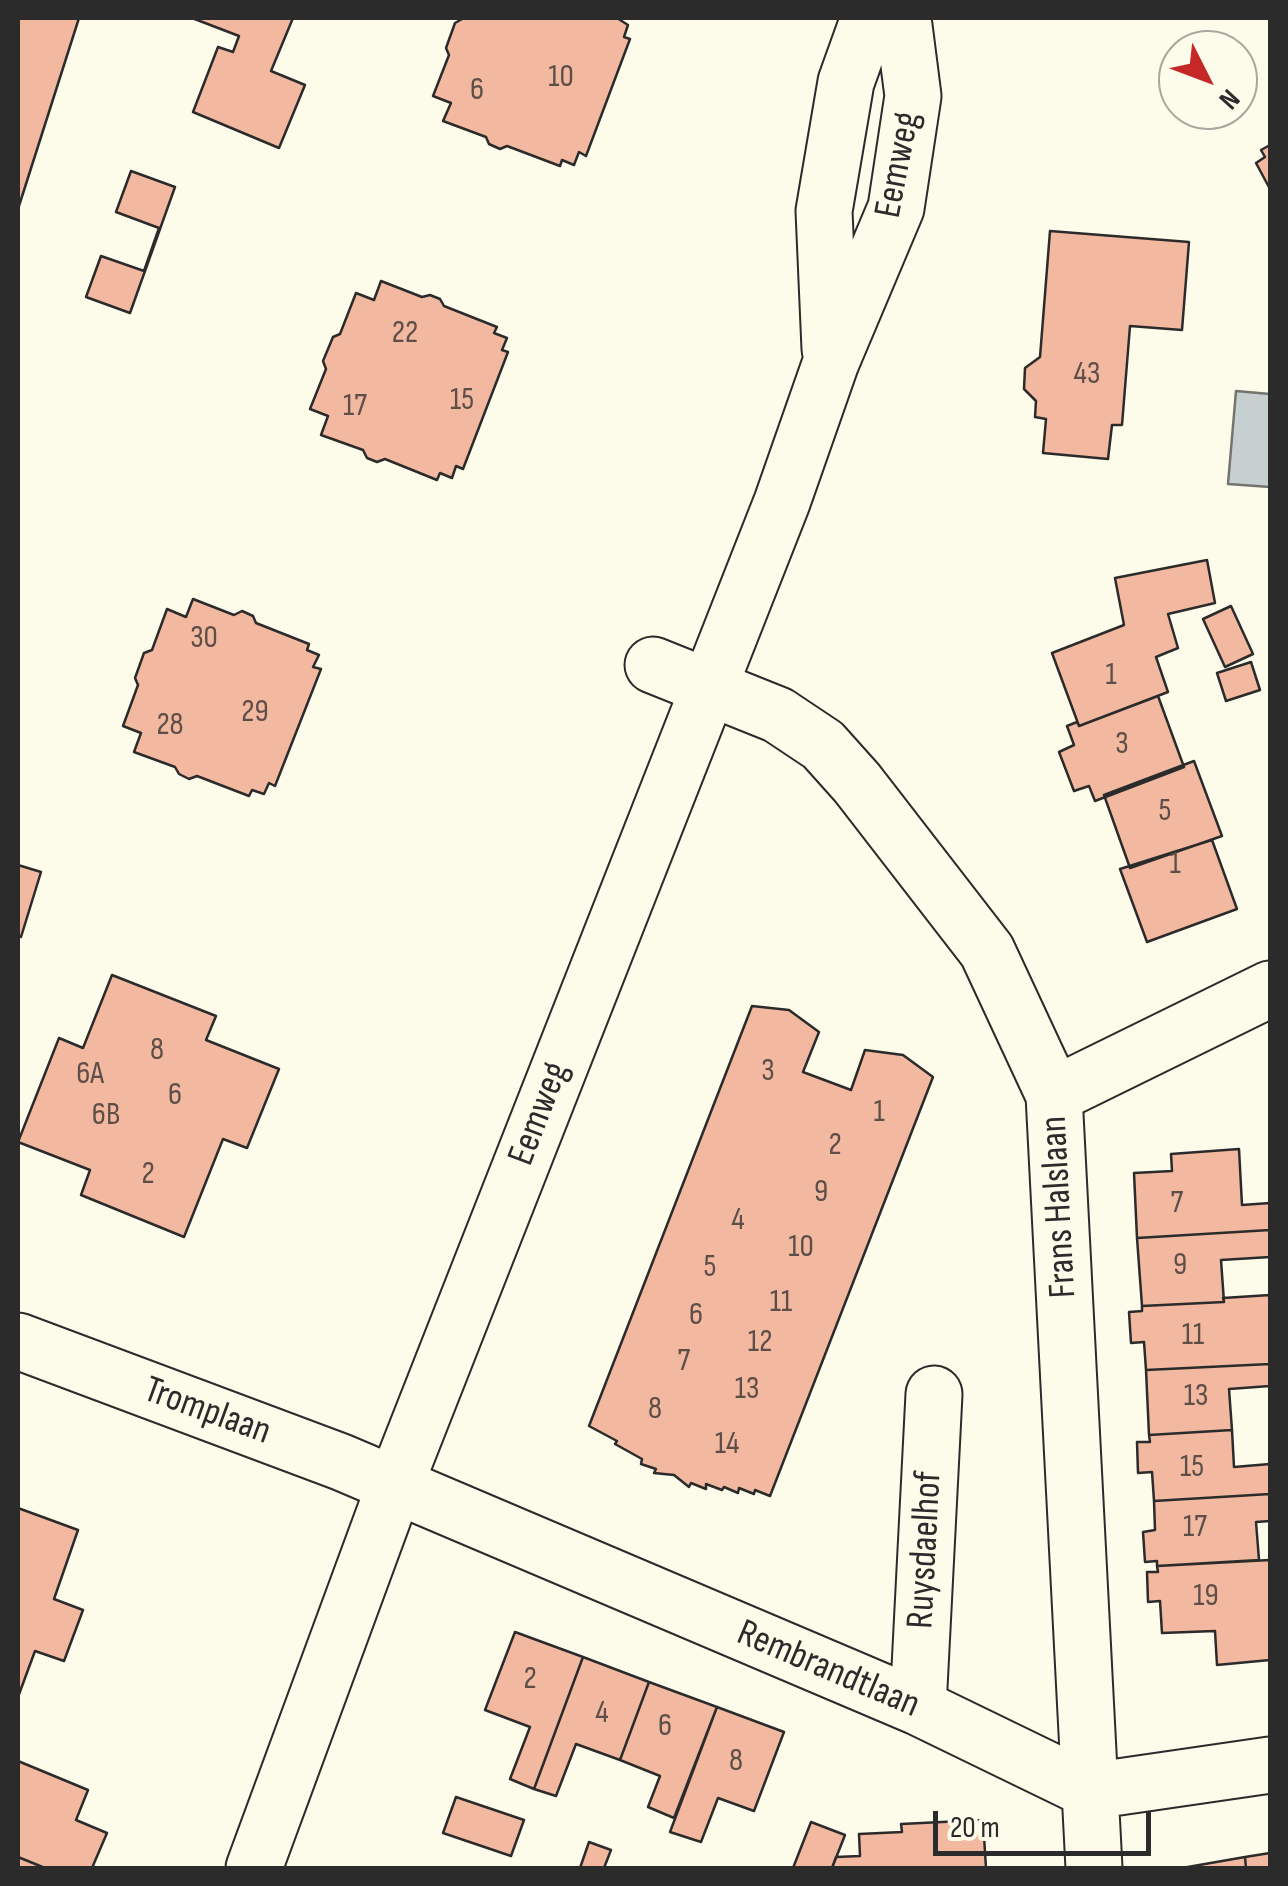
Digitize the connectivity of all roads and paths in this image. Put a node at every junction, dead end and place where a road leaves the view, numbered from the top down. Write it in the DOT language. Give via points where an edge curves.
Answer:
graph roads {
  1 [pos="869,18"];
  2 [pos="903,18"];
  3 [pos="831,362"];
  4 [pos="654,664"];
  5 [pos="706,687"];
  6 [pos="1270,990"];
  7 [pos="1054,1094"];
  8 [pos="18,1341"];
  9 [pos="934,1394"];
  10 [pos="395,1485"];
  11 [pos="918,1707"];
  12 [pos="1270,1765"];
  13 [pos="1090,1791"];
  14 [pos="254,1868"];
  15 [pos="1094,1868"];
  1 -- 3 [label="street, Eemweg" via="846,82 824,210"];
  2 -- 3 [label="street, Eemweg" via="913,96 896,208"];
  3 -- 5 [label="street, Eemweg"];
  4 -- 5 [label="street, Frans Halslaan"];
  5 -- 7 [label="street, Frans Halslaan" via="778,715 823,745 858,783 987,951"];
  5 -- 10 [label="street, Eemweg"];
  6 -- 7 [label="street"];
  7 -- 13 [label="street, Frans Halslaan"];
  8 -- 10 [label="street, Tromplaan"];
  9 -- 11 [label="street, Ruysdaelhof"];
  10 -- 11 [label="street, Rembrandtlaan"];
  10 -- 14 [label="street, Eemweg"];
  11 -- 13 [label="street, Rembrandtlaan"];
  12 -- 13 [label="street"];
  13 -- 15 [label="street, Frans Halslaan"];
}
